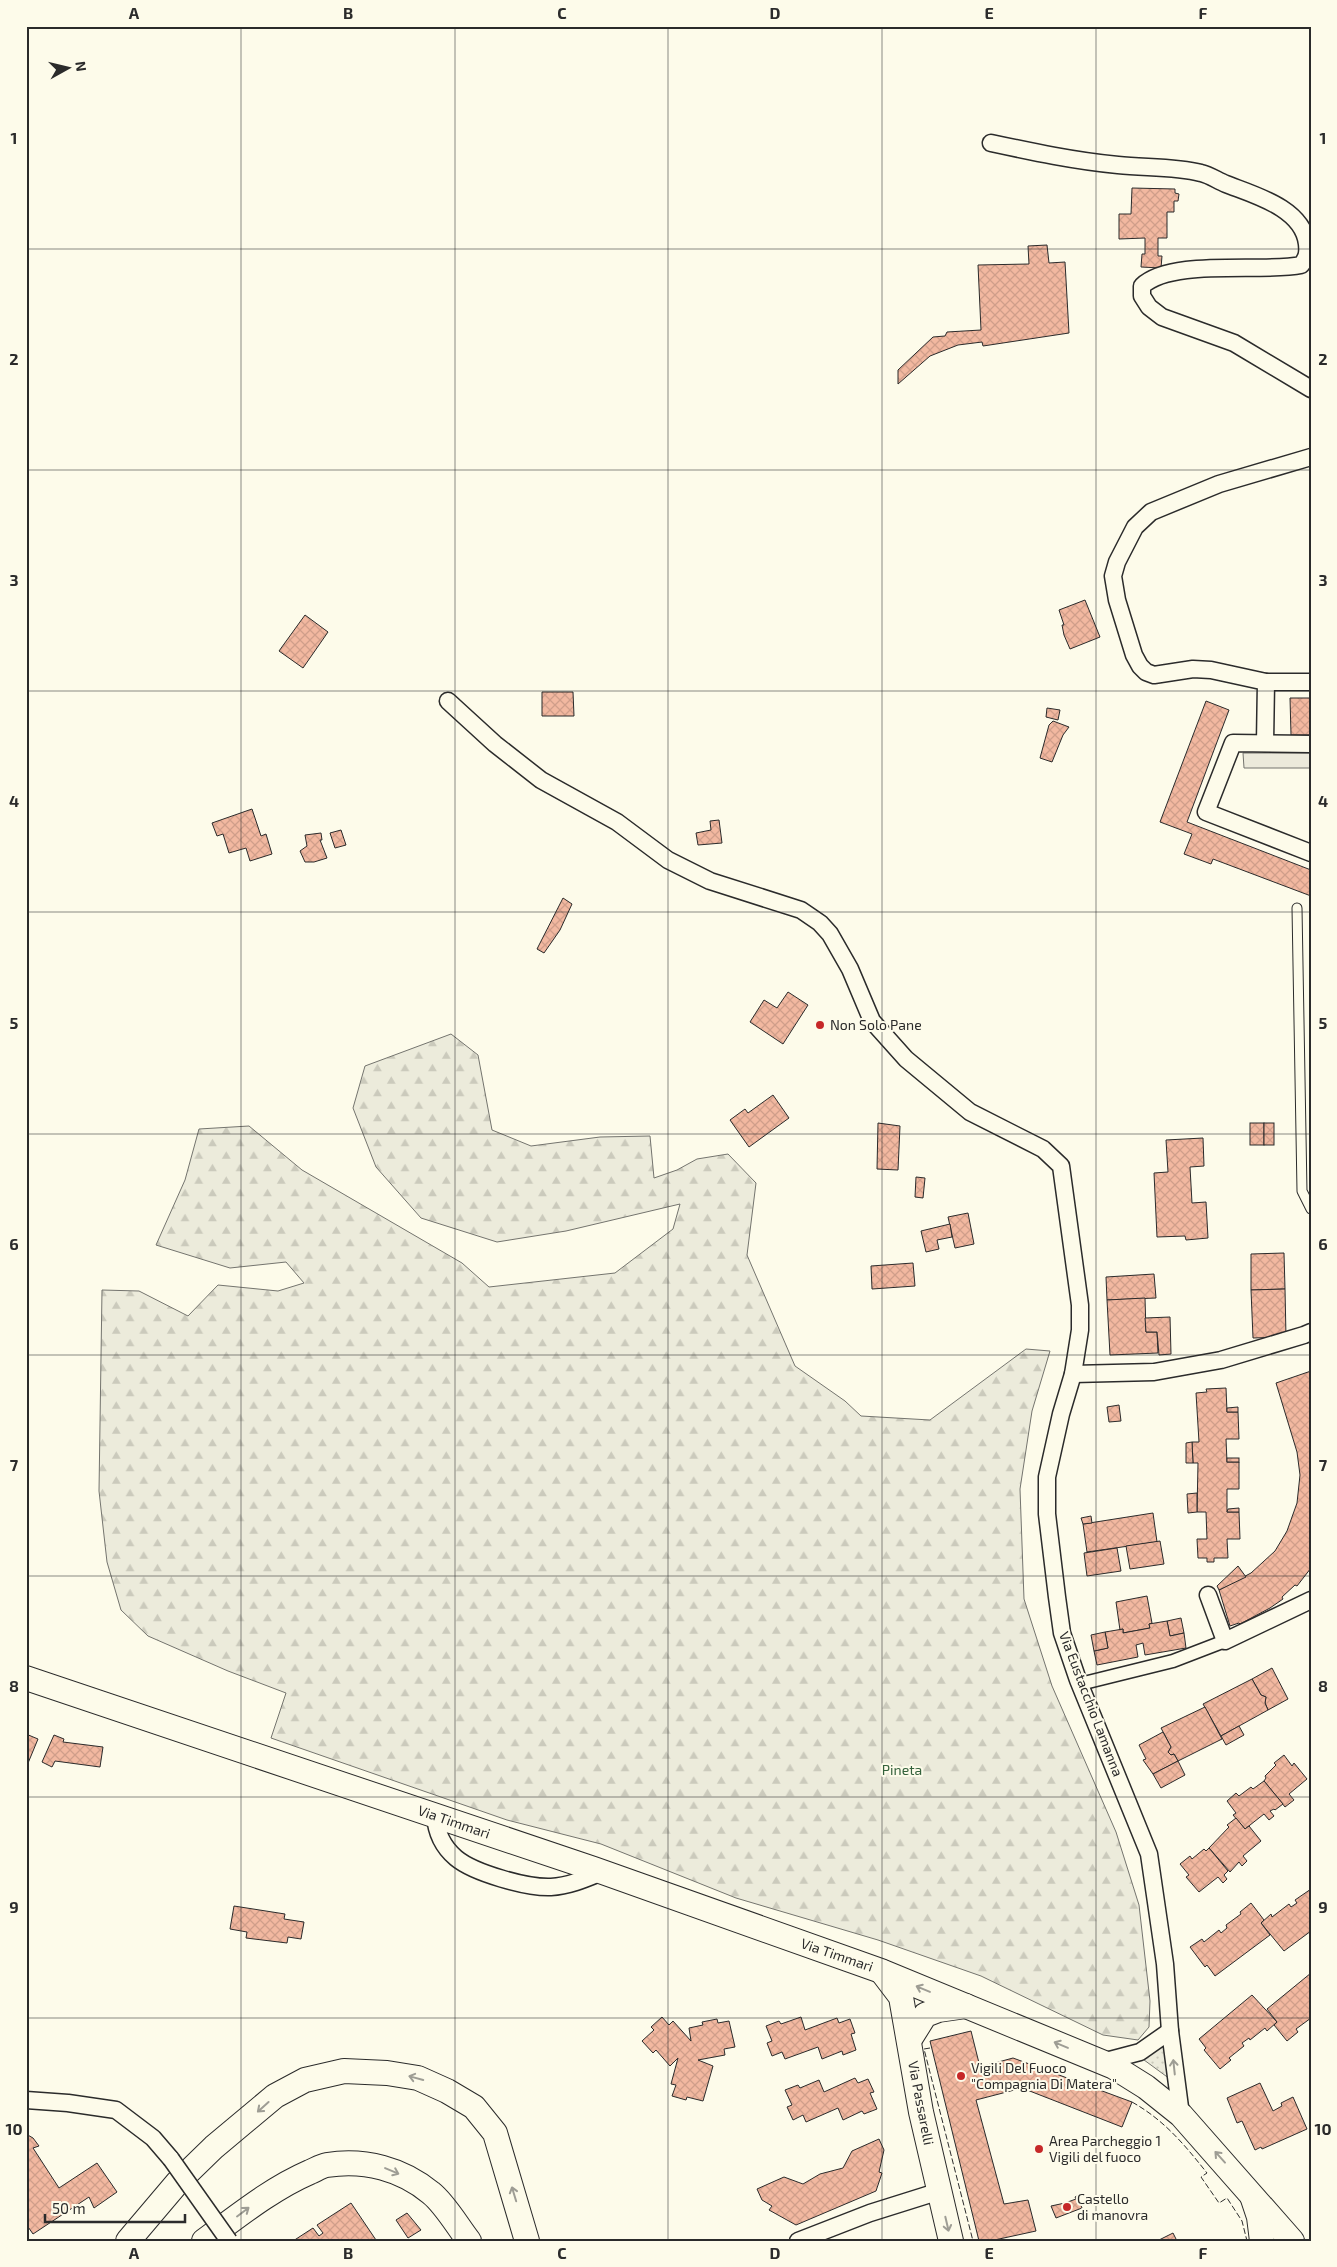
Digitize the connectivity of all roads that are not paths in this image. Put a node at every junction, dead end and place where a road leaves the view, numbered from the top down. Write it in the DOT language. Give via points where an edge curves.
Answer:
graph roads {
  1 [pos="991,143"];
  2 [pos="1311,389"];
  3 [pos="1311,457"];
  4 [pos="1266,682"];
  5 [pos="1311,682"];
  6 [pos="448,701"];
  7 [pos="1265,743"];
  8 [pos="1311,744"];
  9 [pos="1311,853"];
  10 [pos="1297,908"];
  11 [pos="1311,1210"];
  12 [pos="1311,1332"];
  13 [pos="1072,1374"];
  14 [pos="1208,1596"];
  15 [pos="1311,1600"];
  16 [pos="1226,1641"];
  17 [pos="26,1678"];
  18 [pos="1080,1684"];
  19 [pos="435,1815"];
  20 [pos="602,1872"];
  21 [pos="881,1971"];
  22 [pos="966,2006"];
  23 [pos="1170,2031"];
  24 [pos="910,2039"];
  25 [pos="1102,2062"];
  26 [pos="26,2100"];
  27 [pos="1181,2115"];
  28 [pos="940,2191"];
  29 [pos="1251,2194"];
  30 [pos="128,2241"];
  31 [pos="204,2241"];
  32 [pos="229,2241"];
  33 [pos="469,2241"];
  34 [pos="527,2241"];
  35 [pos="798,2241"];
  36 [pos="951,2241"];
  37 [pos="1262,2241"];
  38 [pos="1292,2241"];
  1 -- 2 [label="street" via="1118,165 1202,173 1282,210 1301,226 1305,234 1307,254 1301,265 1198,269 1168,274 1146,282 1142,286 1142,296 1149,307 1162,317 1234,343"];
  3 -- 4 [label="street" via="1219,484 1151,512 1135,527 1117,562 1114,576 1117,600 1134,655 1146,672 1212,670"];
  4 -- 5 [label="street"];
  4 -- 7 [label="street"];
  6 -- 13 [label="street, Via Eustacchio Lamanna" via="541,780 617,822 668,860 710,881 812,916 830,934 872,1021 906,1059 970,1112 1044,1149 1054,1158 1063,1173 1080,1305 1080,1330"];
  7 -- 8 [label="street"];
  7 -- 9 [label="street" via="1233,743 1206,812"];
  10 -- 11 [label="lane" via="1302,1191"];
  12 -- 13 [label="street" via="1220,1360 1154,1372"];
  13 -- 18 [label="street, Via Eustacchio Lamanna" via="1048,1477 1047,1514 1062,1633"];
  14 -- 16 [label="street"];
  15 -- 16 [label="street"];
  16 -- 18 [label="street" via="1173,1661"];
  17 -- 19 [label="main road, Via Timmari"];
  18 -- 23 [label="street, Via Eustacchio Lamanna" via="1149,1854"];
  19 -- 20 [label="main road, Via Timmari"];
  19 -- 20 [label="street" via="435,1825 442,1842 457,1859 482,1871 526,1886 551,1887 575,1883"];
  20 -- 21 [label="main road, Via Timmari"];
  22 -- 21 [label="main road, Via Timmari, one-way"];
  21 -- 24 [label="main road, Via Passarelli" via="901,1997"];
  22 -- 24 [label="main road" via="925,2015"];
  25 -- 22 [label="main road, Via Timmari, one-way"];
  23 -- 25 [label="street" via="1140,2052"];
  27 -- 23 [label="street, Via Eustacchio Lamanna, one-way"];
  24 -- 28 [label="main road, Via Passarelli" via="921,2112"];
  25 -- 27 [label="main road, Via Timmari" via="1146,2086"];
  26 -- 32 [label="street, bridge" via="68,2102 116,2110 153,2138"];
  29 -- 27 [label="main road, Via Timmari, one-way"];
  28 -- 35 [label="street"];
  28 -- 36 [label="main road, Via Passarelli, one-way"];
  29 -- 37 [label="main road" via="1259,2217"];
  29 -- 38 [label="main road"];
  34 -- 30 [label="main road, one-way" via="495,2133 474,2107 447,2090 418,2078 388,2072 344,2072 305,2080 275,2096 178,2182"];
  31 -- 33 [label="main road, one-way" via="256,2202 298,2177 326,2165 352,2164 379,2165 406,2176 432,2194"];
}
